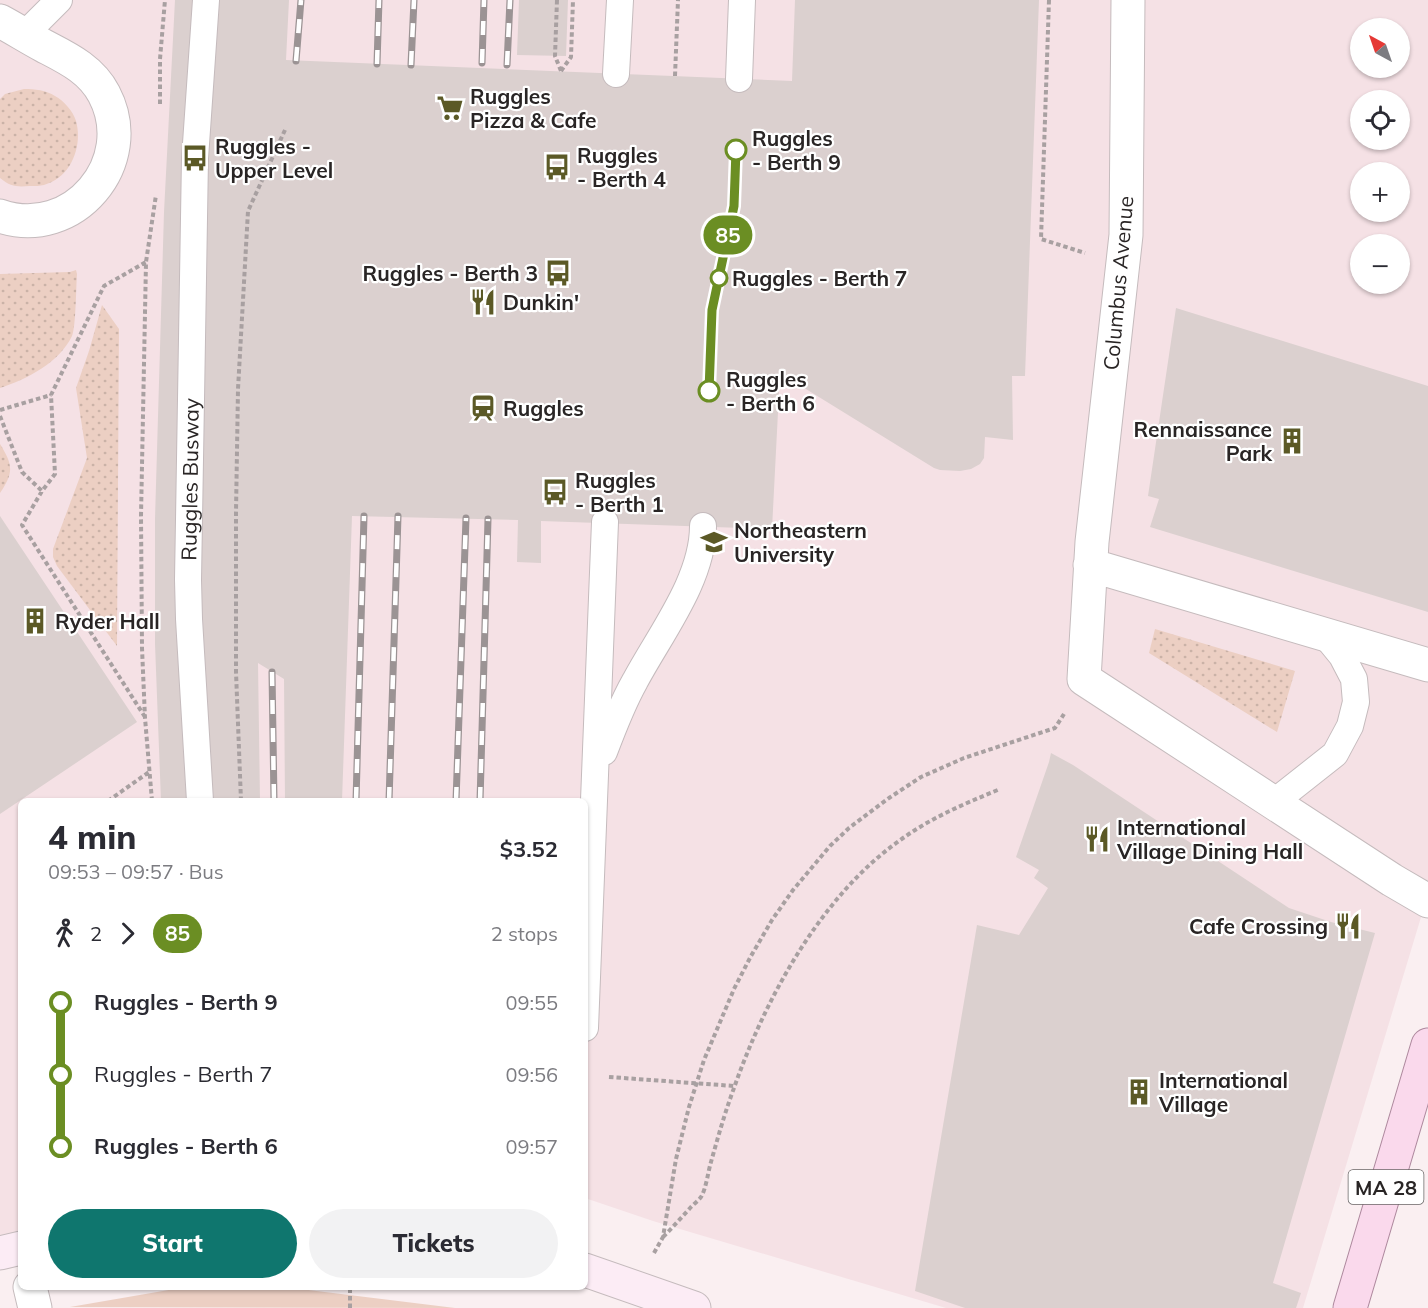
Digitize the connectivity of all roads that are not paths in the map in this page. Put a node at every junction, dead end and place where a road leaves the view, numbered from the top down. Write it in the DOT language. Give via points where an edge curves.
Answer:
graph roads {
  1 [pos="59,0"];
  2 [pos="206,0"];
  3 [pos="620,0"];
  4 [pos="742,0"];
  5 [pos="1128,0"];
  6 [pos="8,35"];
  7 [pos="616,74"];
  8 [pos="739,79"];
  9 [pos="0,216"];
  10 [pos="605,522"];
  11 [pos="703,526"];
  12 [pos="1090,565"];
  13 [pos="1324,634"];
  14 [pos="1428,665"];
  15 [pos="596,772"];
  16 [pos="200,798"];
  17 [pos="1273,803"];
  18 [pos="1428,901"];
  19 [pos="588,958"];
  20 [pos="1428,1045"];
  21 [pos="588,1271"];
  22 [pos="31,1290"];
  23 [pos="35,1308"];
  24 [pos="694,1308"];
  25 [pos="1350,1308"];
  1 -- 6 [label="lane"];
  2 -- 16 [label="lane, Ruggles Busway" via="195,158 188,579"];
  3 -- 7 [label="lane"];
  4 -- 8 [label="lane"];
  5 -- 12 [label="street, Columbus Avenue" via="1126,235"];
  6 -- 9 [label="street" via="78,64 93,78 110,110 114,140 101,179 86,198 68,211 40,220"];
  10 -- 15 [label="lane"];
  11 -- 15 [label="lane" via="695,568 635,680"];
  12 -- 13 [label="street"];
  12 -- 17 [label="street, Columbus Avenue" via="1084,679"];
  13 -- 14 [label="street"];
  13 -- 17 [label="lane" via="1342,656 1354,680 1356,702 1350,726 1335,754"];
  15 -- 19 [label="lane"];
  17 -- 18 [label="street, Columbus Avenue"];
  20 -- 25 [label="main road, MA 28"];
  21 -- 24 [label="main road"];
  22 -- 23 [label="street"];
}
